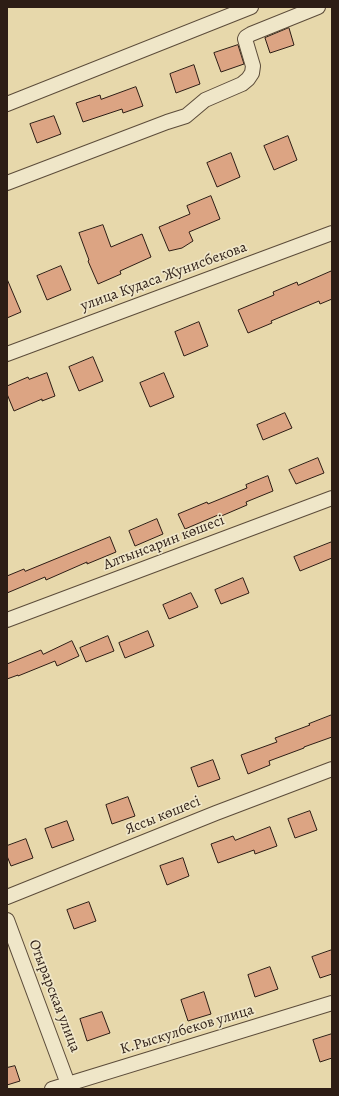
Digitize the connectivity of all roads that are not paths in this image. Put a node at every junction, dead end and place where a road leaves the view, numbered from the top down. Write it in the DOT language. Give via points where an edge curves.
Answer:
graph roads {
  1 [pos="251,7"];
  2 [pos="318,7"];
  3 [pos="7,104"];
  4 [pos="7,183"];
  5 [pos="332,232"];
  6 [pos="7,354"];
  7 [pos="332,498"];
  8 [pos="7,620"];
  9 [pos="332,769"];
  10 [pos="7,897"];
  11 [pos="7,920"];
  12 [pos="332,1003"];
  13 [pos="68,1084"];
  14 [pos="52,1089"];
  1 -- 3 [label="street"];
  2 -- 4 [label="street" via="246,37 253,66 248,79 205,100 186,116"];
  5 -- 6 [label="street, улица Кудаса Жунисбекова"];
  7 -- 8 [label="street, Алтынсарин көшесі"];
  9 -- 10 [label="street, Яссы көшесі"];
  11 -- 13 [label="street, Отырарская улица"];
  12 -- 13 [label="street, К.Рыскулбеков улица"];
  13 -- 14 [label="street, К.Рыскулбеков улица"];
}
